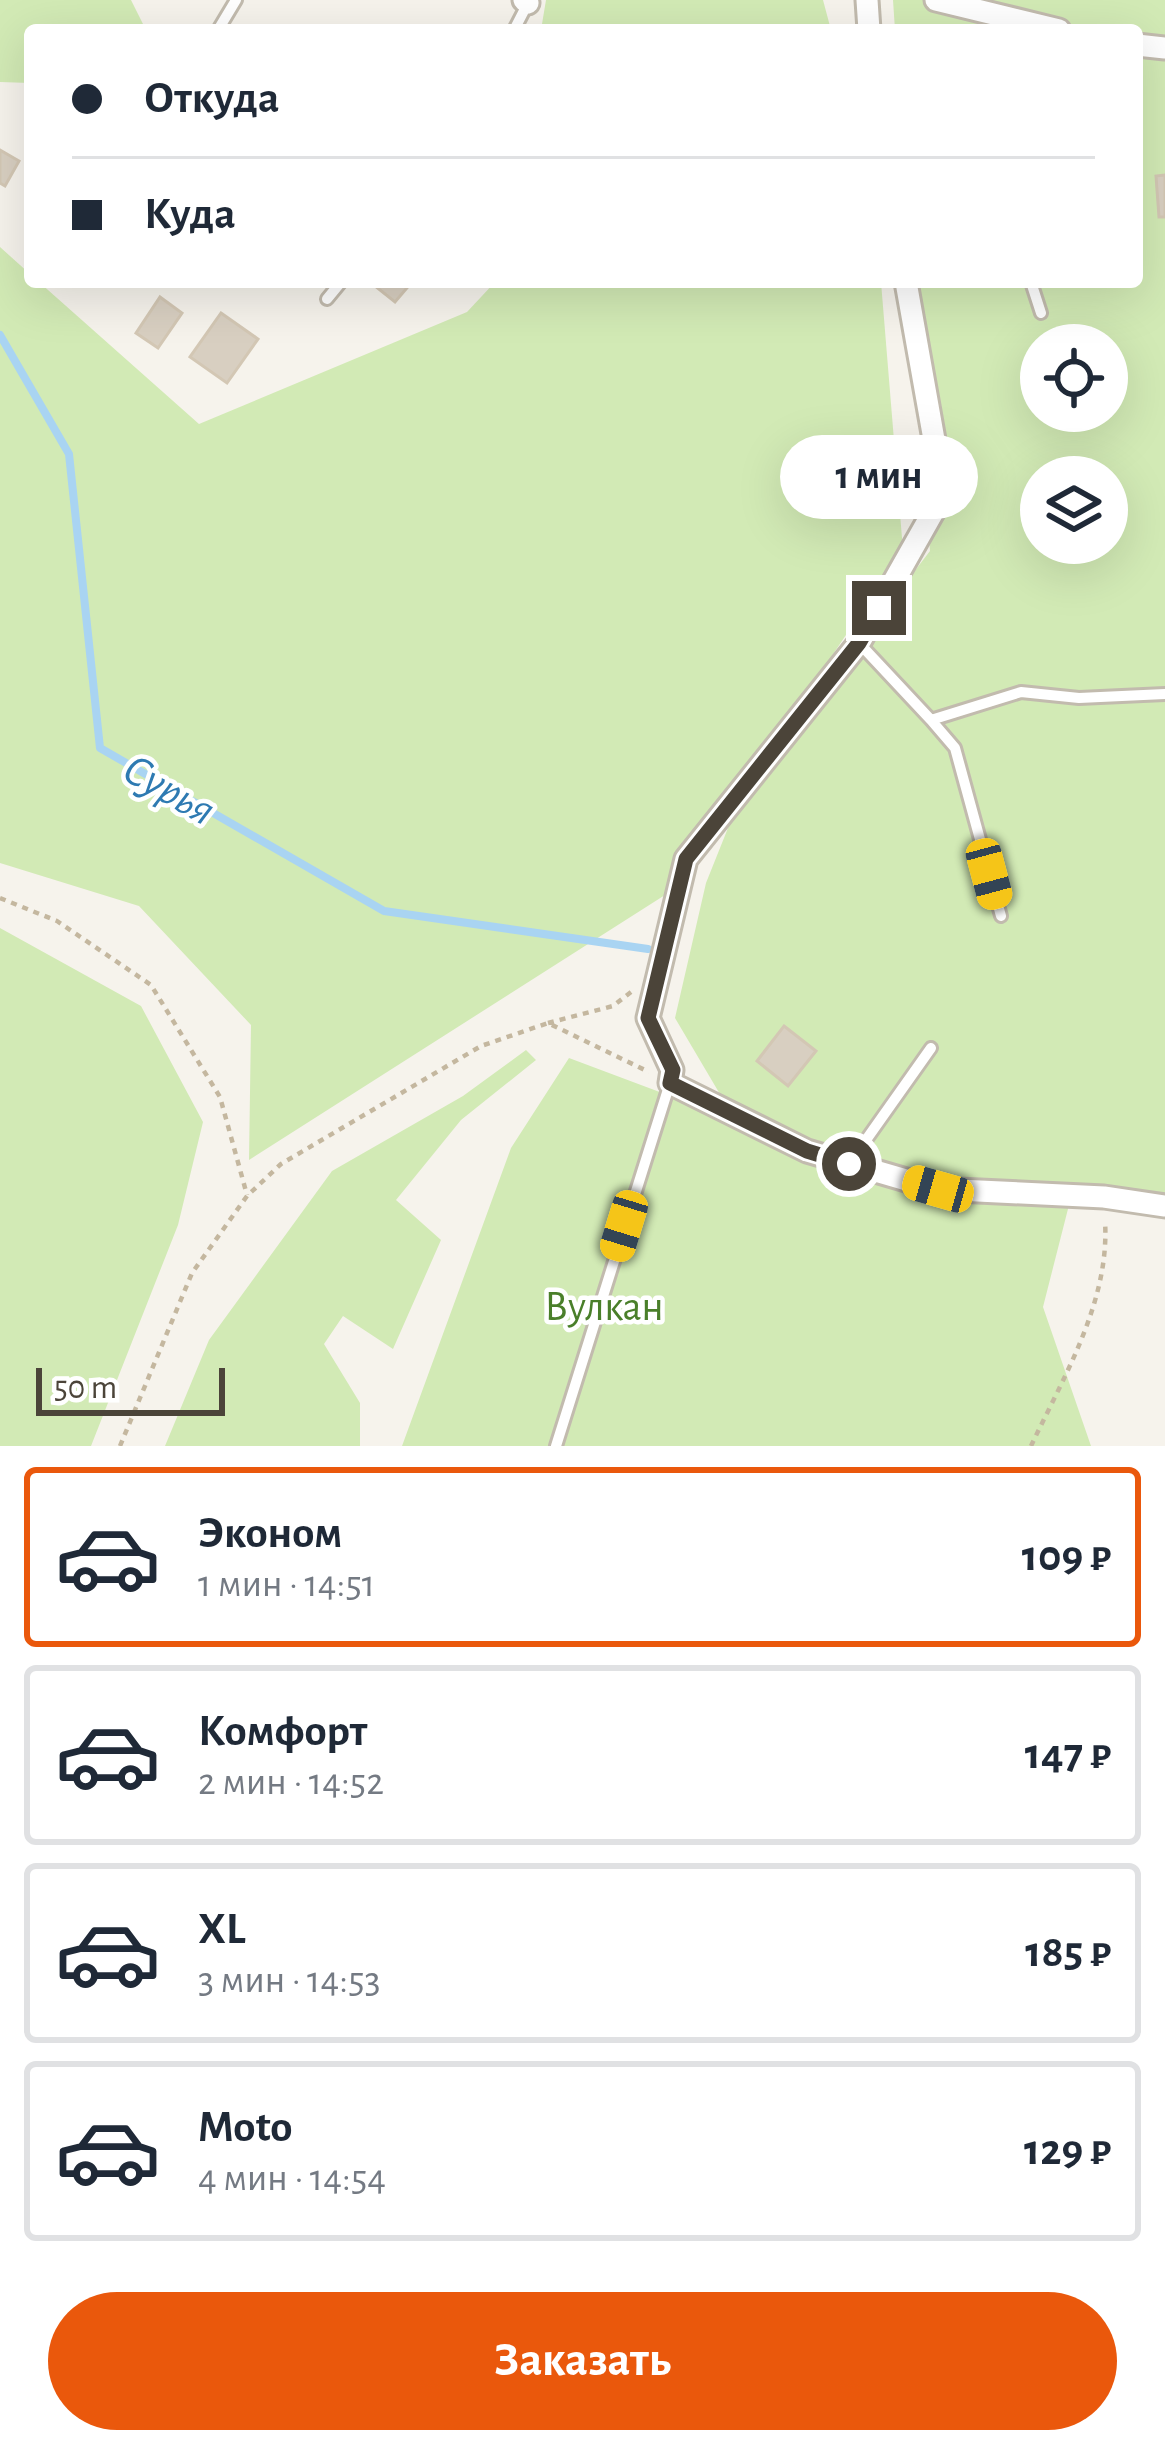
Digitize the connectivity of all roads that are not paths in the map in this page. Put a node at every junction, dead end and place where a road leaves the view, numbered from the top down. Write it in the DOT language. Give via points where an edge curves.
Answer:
graph roads {
  1 [pos="936,0"];
  2 [pos="1034,24"];
  3 [pos="336,288"];
  4 [pos="907,288"];
  5 [pos="1033,288"];
  6 [pos="328,299"];
  7 [pos="1041,313"];
  8 [pos="859,643"];
  9 [pos="1165,694"];
  10 [pos="931,720"];
  11 [pos="1000,916"];
  12 [pos="932,1048"];
  13 [pos="670,1083"];
  14 [pos="849,1164"];
  15 [pos="1165,1205"];
  16 [pos="556,1446"];
  1 -- 2 [label="street"];
  3 -- 6 [label="lane"];
  4 -- 8 [label="street" via="938,462 937,505"];
  5 -- 7 [label="lane"];
  8 -- 10 [label="lane"];
  8 -- 13 [label="street" via="686,859 648,1018 673,1070"];
  9 -- 10 [label="lane" via="1021,692"];
  10 -- 11 [label="lane" via="956,748"];
  12 -- 14 [label="lane"];
  13 -- 14 [label="street"];
  13 -- 16 [label="lane"];
  14 -- 15 [label="street" via="938,1189"];
}
